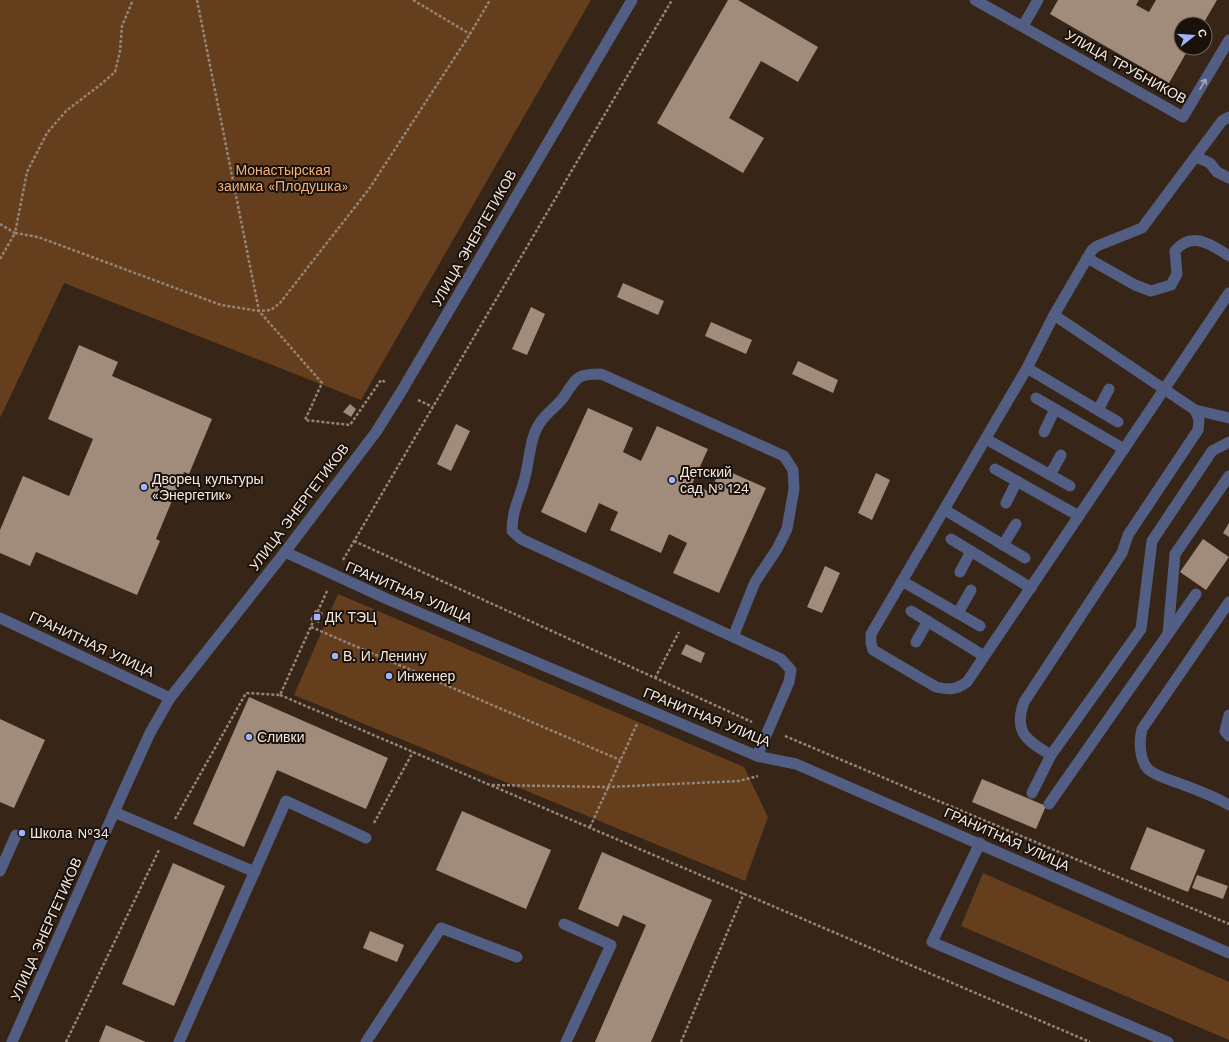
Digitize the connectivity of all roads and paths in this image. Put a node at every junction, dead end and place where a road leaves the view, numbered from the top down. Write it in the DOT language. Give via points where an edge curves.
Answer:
graph roads {
  1 [pos="133,0"];
  2 [pos="197,0"];
  3 [pos="413,0"];
  4 [pos="490,0"];
  5 [pos="632,0"];
  6 [pos="672,0"];
  7 [pos="975,0"];
  8 [pos="1038,0"];
  9 [pos="1023,26"];
  10 [pos="470,34"];
  11 [pos="1229,40"];
  12 [pos="1229,118"];
  13 [pos="1196,157"];
  14 [pos="1229,178"];
  15 [pos="0,224"];
  16 [pos="15,233"];
  17 [pos="1229,256"];
  18 [pos="1087,258"];
  19 [pos="0,259"];
  20 [pos="1229,293"];
  21 [pos="259,311"];
  22 [pos="1054,315"];
  23 [pos="1027,368"];
  24 [pos="1165,388"];
  25 [pos="1109,389"];
  26 [pos="401,392"];
  27 [pos="1036,398"];
  28 [pos="433,407"];
  29 [pos="1055,409"];
  30 [pos="1098,410"];
  31 [pos="1195,410"];
  32 [pos="1229,418"];
  33 [pos="1118,422"];
  34 [pos="1044,432"];
  35 [pos="986,439"];
  36 [pos="1229,442"];
  37 [pos="1124,449"];
  38 [pos="1061,455"];
  39 [pos="996,469"];
  40 [pos="1050,475"];
  41 [pos="1229,476"];
  42 [pos="1017,481"];
  43 [pos="1070,486"];
  44 [pos="1006,503"];
  45 [pos="945,510"];
  46 [pos="1079,516"];
  47 [pos="1016,524"];
  48 [pos="951,539"];
  49 [pos="354,541"];
  50 [pos="1003,545"];
  51 [pos="971,551"];
  52 [pos="285,552"];
  53 [pos="1025,558"];
  54 [pos="960,572"];
  55 [pos="334,576"];
  56 [pos="902,581"];
  57 [pos="1031,588"];
  58 [pos="971,590"];
  59 [pos="1196,594"];
  60 [pos="1229,602"];
  61 [pos="911,611"];
  62 [pos="958,613"];
  63 [pos="687,615"];
  64 [pos="0,618"];
  65 [pos="928,621"];
  66 [pos="980,626"];
  67 [pos="311,627"];
  68 [pos="1168,634"];
  69 [pos="733,637"];
  70 [pos="916,642"];
  71 [pos="984,656"];
  72 [pos="655,678"];
  73 [pos="280,695"];
  74 [pos="170,698"];
  75 [pos="644,709"];
  76 [pos="1229,715"];
  77 [pos="769,729"];
  78 [pos="1229,736"];
  79 [pos="413,752"];
  80 [pos="1051,755"];
  81 [pos="757,756"];
  82 [pos="620,760"];
  83 [pos="760,775"];
  84 [pos="489,785"];
  85 [pos="608,787"];
  86 [pos="1032,793"];
  87 [pos="1229,796"];
  88 [pos="1218,799"];
  89 [pos="1049,804"];
  90 [pos="1229,805"];
  91 [pos="114,812"];
  92 [pos="590,827"];
  93 [pos="166,834"];
  94 [pos="16,835"];
  95 [pos="366,838"];
  96 [pos="980,843"];
  97 [pos="0,871"];
  98 [pos="255,872"];
  99 [pos="744,892"];
  100 [pos="564,924"];
  101 [pos="1229,924"];
  102 [pos="1229,953"];
  103 [pos="517,957"];
  104 [pos="12,1042"];
  105 [pos="66,1042"];
  106 [pos="179,1042"];
  107 [pos="366,1042"];
  108 [pos="566,1042"];
  109 [pos="681,1042"];
  110 [pos="1090,1042"];
  111 [pos="1168,1042"];
  1 -- 16 [label="path" via="122,26 115,72 66,111 47,133 27,172"];
  2 -- 21 [label="path"];
  3 -- 10 [label="path"];
  4 -- 10 [label="path"];
  5 -- 26 [label="street, УЛИЦА ЭНЕРГЕТИКОВ"];
  6 -- 28 [label="path"];
  7 -- 9 [label="street, УЛИЦА ТРУБНИКОВ"];
  8 -- 9 [label="street"];
  9 -- 11 [label="street, УЛИЦА ТРУБНИКОВ, one-way" via="1183,118"];
  10 -- 21 [label="path" via="369,188 280,303 271,310"];
  12 -- 13 [label="street" via="1222,122"];
  13 -- 14 [label="street" via="1210,162 1217,172"];
  13 -- 18 [label="street" via="1142,228 1097,246"];
  15 -- 16 [label="path"];
  16 -- 19 [label="path"];
  16 -- 21 [label="path" via="38,237 221,305"];
  17 -- 18 [label="street" via="1213,245 1203,242 1192,240 1182,243 1176,251 1177,274 1171,285 1151,291"];
  18 -- 22 [label="street"];
  20 -- 24 [label="street"];
  21 -- 26 [label="path" via="322,383 305,420 350,425 381,380"];
  22 -- 23 [label="street"];
  22 -- 24 [label="street"];
  23 -- 30 [label="street"];
  23 -- 35 [label="street"];
  24 -- 31 [label="street"];
  24 -- 37 [label="street"];
  25 -- 30 [label="street"];
  26 -- 28 [label="path"];
  26 -- 52 [label="street, УЛИЦА ЭНЕРГЕТИКОВ" via="376,432"];
  27 -- 29 [label="street"];
  28 -- 49 [label="path"];
  29 -- 34 [label="street"];
  29 -- 37 [label="street"];
  30 -- 33 [label="street"];
  31 -- 32 [label="street"];
  31 -- 80 [label="street" via="1199,420 1198,430 1128,535 1122,553 1024,702 1019,716 1020,729 1029,740"];
  35 -- 40 [label="street"];
  35 -- 45 [label="street"];
  36 -- 80 [label="street" via="1212,451 1152,541 1140,629"];
  37 -- 46 [label="street"];
  38 -- 40 [label="street"];
  39 -- 42 [label="street"];
  40 -- 43 [label="street"];
  41 -- 68 [label="street" via="1174,554"];
  42 -- 44 [label="street"];
  42 -- 46 [label="street"];
  45 -- 50 [label="street"];
  45 -- 56 [label="street"];
  46 -- 57 [label="street"];
  47 -- 50 [label="street"];
  48 -- 51 [label="street"];
  49 -- 55 [label="path"];
  49 -- 72 [label="path"];
  50 -- 53 [label="street"];
  51 -- 54 [label="street"];
  51 -- 57 [label="street"];
  52 -- 55 [label="street, ГРАНИТНАЯ УЛИЦА"];
  52 -- 74 [label="street, УЛИЦА ЭНЕРГЕТИКОВ"];
  55 -- 67 [label="path"];
  55 -- 75 [label="street, ГРАНИТНАЯ УЛИЦА"];
  56 -- 62 [label="street"];
  56 -- 71 [label="street" via="871,634 873,650 936,687 946,690 957,689 967,682"];
  57 -- 71 [label="street"];
  58 -- 62 [label="street"];
  59 -- 68 [label="street"];
  60 -- 88 [label="street" via="1142,729 1139,741 1148,769"];
  61 -- 65 [label="street"];
  62 -- 66 [label="street"];
  63 -- 69 [label="street"];
  63 -- 69 [label="street" via="522,539 512,531 512,516 524,481 534,437 541,421 562,399 574,380 584,374 601,374 784,456 793,470 794,489 787,529 755,582"];
  63 -- 72 [label="path"];
  64 -- 74 [label="street, ГРАНИТНАЯ УЛИЦА"];
  65 -- 70 [label="street"];
  65 -- 71 [label="street"];
  67 -- 73 [label="path"];
  67 -- 82 [label="path"];
  68 -- 89 [label="street"];
  69 -- 77 [label="street" via="781,659 791,670 789,682"];
  72 -- 77 [label="path"];
  73 -- 79 [label="path"];
  73 -- 93 [label="path" via="246,693"];
  74 -- 91 [label="street, УЛИЦА ЭНЕРГЕТИКОВ" via="150,733"];
  75 -- 81 [label="street, ГРАНИТНАЯ УЛИЦА"];
  75 -- 82 [label="path"];
  76 -- 78 [label="street" via="1224,731"];
  77 -- 81 [label="street"];
  77 -- 101 [label="path"];
  79 -- 84 [label="path"];
  79 -- 95 [label="path"];
  80 -- 86 [label="street"];
  81 -- 96 [label="street, ГРАНИТНАЯ УЛИЦА" via="796,764"];
  82 -- 85 [label="path"];
  83 -- 85 [label="path" via="739,781"];
  84 -- 85 [label="path"];
  84 -- 92 [label="path"];
  85 -- 92 [label="path"];
  87 -- 88 [label="street"];
  88 -- 90 [label="street"];
  91 -- 93 [label="street"];
  91 -- 104 [label="street, УЛИЦА ЭНЕРГЕТИКОВ"];
  92 -- 99 [label="path"];
  93 -- 98 [label="street"];
  93 -- 105 [label="path"];
  94 -- 97 [label="street"];
  95 -- 98 [label="street" via="286,801"];
  96 -- 102 [label="street, ГРАНИТНАЯ УЛИЦА"];
  96 -- 111 [label="street" via="932,942"];
  98 -- 106 [label="street"];
  99 -- 109 [label="path"];
  99 -- 110 [label="path"];
  100 -- 108 [label="street" via="611,945"];
  103 -- 107 [label="street" via="441,928"];
}
